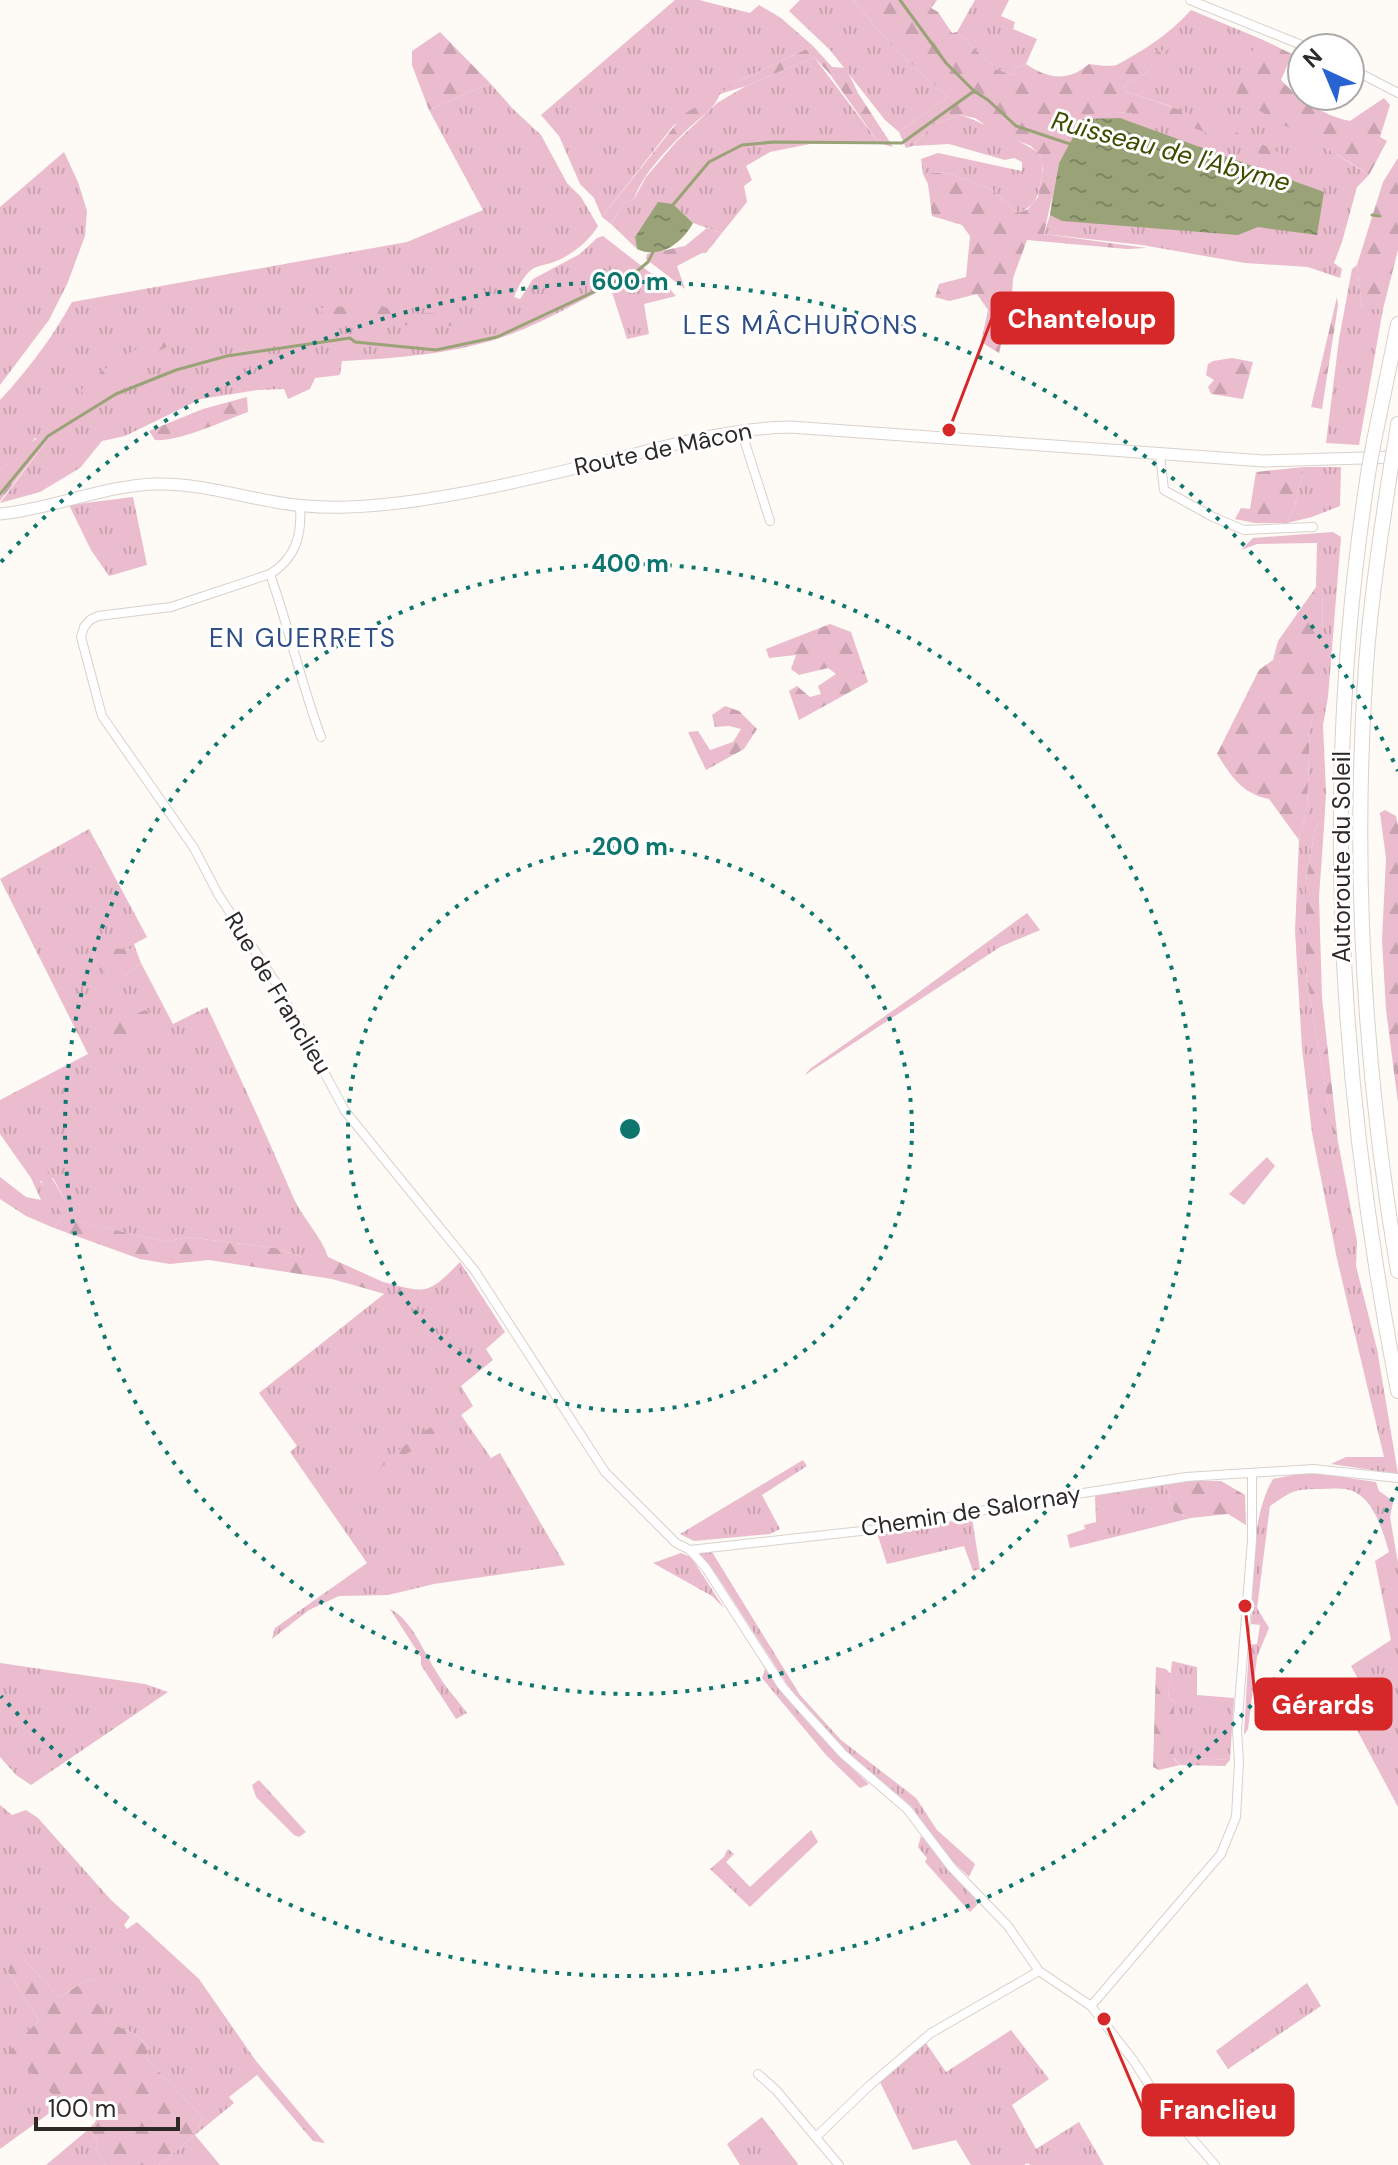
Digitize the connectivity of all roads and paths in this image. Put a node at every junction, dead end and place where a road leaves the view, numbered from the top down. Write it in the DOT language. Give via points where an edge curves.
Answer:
graph roads {
  1 [pos="1190,0"];
  2 [pos="1286,39"];
  3 [pos="1366,76"];
  4 [pos="1398,93"];
  5 [pos="1398,324"];
  6 [pos="741,430"];
  7 [pos="1397,431"];
  8 [pos="1160,455"];
  9 [pos="1385,462"];
  10 [pos="300,506"];
  11 [pos="0,514"];
  12 [pos="770,521"];
  13 [pos="1313,527"];
  14 [pos="270,574"];
  15 [pos="321,737"];
  16 [pos="1398,1271"];
  17 [pos="1398,1391"];
  18 [pos="1252,1474"];
  19 [pos="1398,1478"];
  20 [pos="690,1550"];
  21 [pos="1039,1971"];
  22 [pos="1091,2006"];
  23 [pos="758,2074"];
  24 [pos="816,2137"];
  25 [pos="839,2165"];
  26 [pos="1215,2165"];
  1 -- 2 [label="street"];
  3 -- 4 [label="street"];
  5 -- 9 [label="highway, Autoroute du Soleil, bridge" via="1374,441"];
  6 -- 8 [label="street, Route de Mâcon" via="790,427"];
  6 -- 10 [label="street, Route de Mâcon" via="449,495 361,507"];
  6 -- 12 [label="street"];
  7 -- 9 [label="highway, Autoroute du Soleil, bridge"];
  8 -- 9 [label="street, Route de Mâcon"];
  8 -- 13 [label="street" via="1164,490 1213,517 1244,530"];
  9 -- 16 [label="highway, Autoroute du Soleil" via="1366,664 1360,862 1372,1076"];
  9 -- 17 [label="highway, Autoroute du Soleil" via="1357,545 1340,790 1340,919 1356,1121"];
  10 -- 11 [label="street, Route de Mâcon" via="155,484"];
  10 -- 14 [label="street, Rue de Franclieu" via="295,550"];
  14 -- 15 [label="street"];
  14 -- 20 [label="street, Rue de Franclieu" via="171,607 90,620 81,637 102,716 194,848 345,1111 475,1271 605,1472 676,1543"];
  18 -- 19 [label="street, Chemin de Salornay" via="1313,1469"];
  18 -- 20 [label="street, Chemin de Salornay" via="1186,1477 897,1527"];
  18 -- 22 [label="street" via="1236,1817 1221,1854"];
  20 -- 21 [label="street" via="782,1686 843,1754 907,1809 952,1868 1008,1926"];
  21 -- 22 [label="street"];
  21 -- 24 [label="street" via="931,2033"];
  22 -- 26 [label="street" via="1161,2103"];
  23 -- 24 [label="street"];
  24 -- 25 [label="street"];
}
